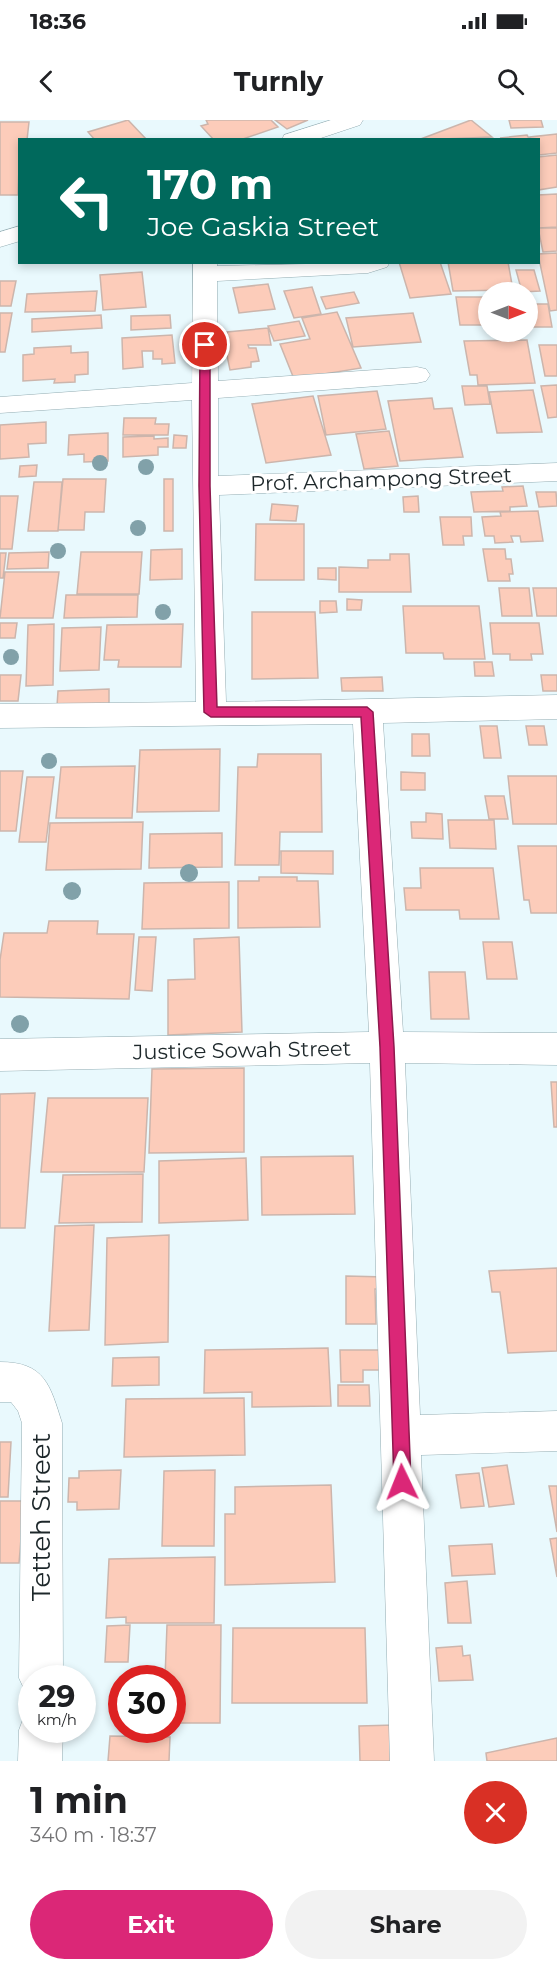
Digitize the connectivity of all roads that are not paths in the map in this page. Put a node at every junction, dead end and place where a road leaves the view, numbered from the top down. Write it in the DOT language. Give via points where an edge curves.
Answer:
graph roads {
  1 [pos="352,120"];
  2 [pos="298,138"];
  3 [pos="18,234"];
  4 [pos="0,240"];
  5 [pos="374,264"];
  6 [pos="205,268"];
  7 [pos="417,375"];
  8 [pos="205,393"];
  9 [pos="0,405"];
  10 [pos="557,472"];
  11 [pos="205,486"];
  12 [pos="557,707"];
  13 [pos="211,712"];
  14 [pos="367,712"];
  15 [pos="0,716"];
  16 [pos="387,1047"];
  17 [pos="557,1049"];
  18 [pos="0,1055"];
  19 [pos="0,1382"];
  20 [pos="557,1431"];
  21 [pos="401,1436"];
  22 [pos="41,1665"];
  23 [pos="412,1761"];
  1 -- 2 [label="street"];
  3 -- 4 [label="street"];
  5 -- 6 [label="street"];
  6 -- 8 [label="street"];
  7 -- 8 [label="street"];
  8 -- 9 [label="street"];
  8 -- 11 [label="street"];
  10 -- 11 [label="street, Prof. Archampong Street"];
  11 -- 13 [label="street"];
  12 -- 14 [label="street"];
  13 -- 14 [label="street"];
  13 -- 15 [label="street"];
  14 -- 16 [label="street"];
  16 -- 17 [label="street, Justice Sowah Street"];
  16 -- 18 [label="street, Justice Sowah Street"];
  16 -- 21 [label="street"];
  19 -- 22 [label="street, Tetteh Street" via="20,1382 35,1400 42,1424"];
  20 -- 21 [label="street"];
  21 -- 23 [label="street"];
}
